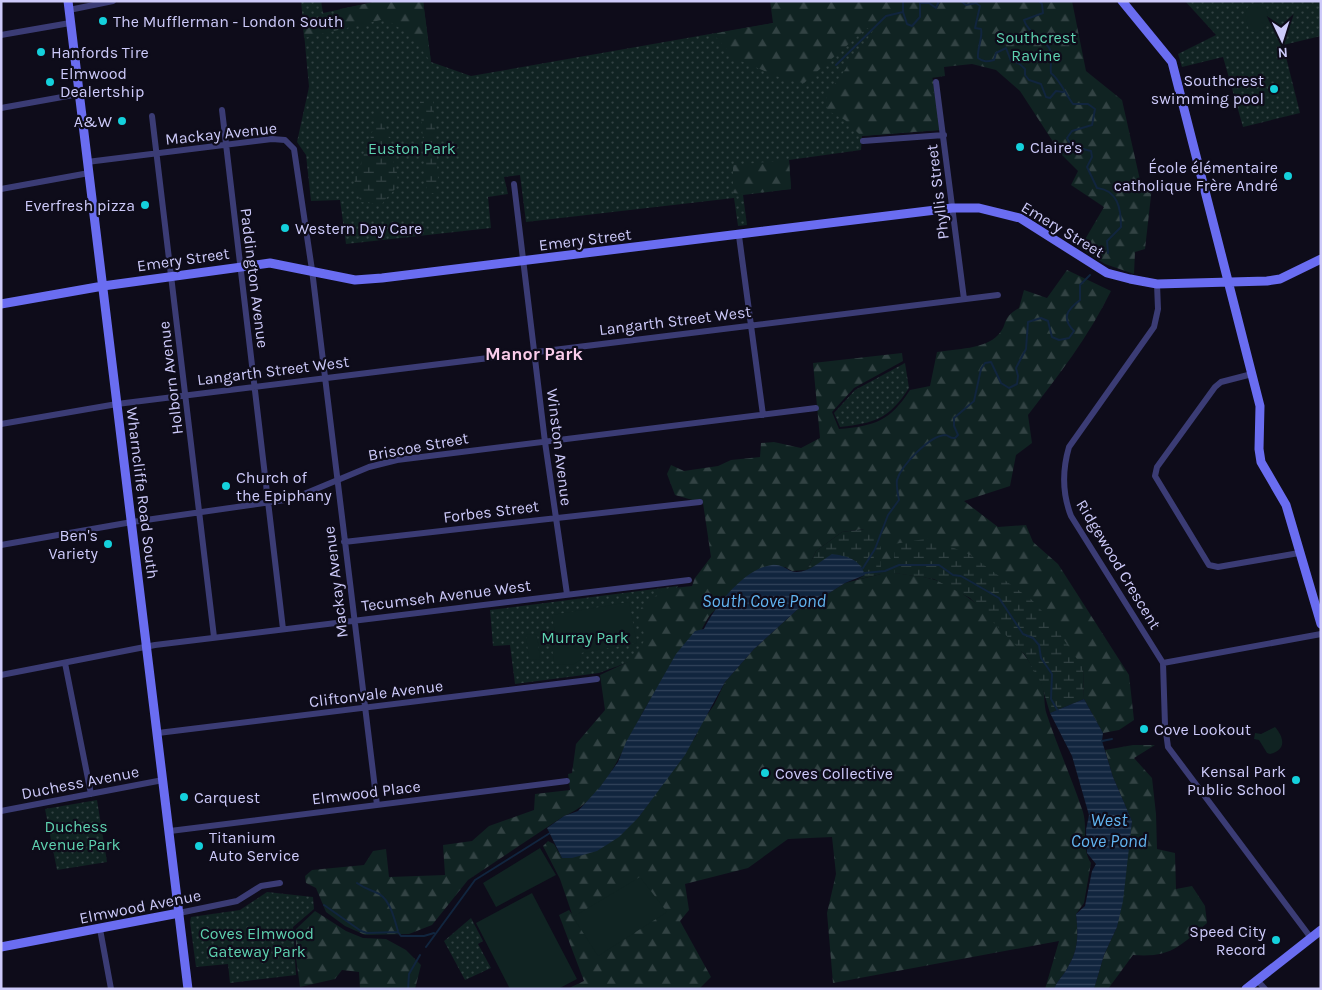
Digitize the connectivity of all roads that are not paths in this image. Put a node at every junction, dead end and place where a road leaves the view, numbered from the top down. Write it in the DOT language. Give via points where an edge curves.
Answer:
graph roads {
  1 [pos="113,1"];
  2 [pos="1122,1"];
  3 [pos="68,5"];
  4 [pos="70,23"];
  5 [pos="1,35"];
  6 [pos="936,82"];
  7 [pos="79,94"];
  8 [pos="1,108"];
  9 [pos="222,110"];
  10 [pos="152,116"];
  11 [pos="944,134"];
  12 [pos="863,141"];
  13 [pos="225,146"];
  14 [pos="157,153"];
  15 [pos="87,162"];
  16 [pos="88,173"];
  17 [pos="514,184"];
  18 [pos="1,189"];
  19 [pos="952,208"];
  20 [pos="739,236"];
  21 [pos="1321,259"];
  22 [pos="522,262"];
  23 [pos="239,266"];
  24 [pos="312,270"];
  25 [pos="171,276"];
  26 [pos="1230,283"];
  27 [pos="1157,284"];
  28 [pos="103,286"];
  29 [pos="998,295"];
  30 [pos="964,299"];
  31 [pos="1,304"];
  32 [pos="752,324"];
  33 [pos="535,352"];
  34 [pos="1252,374"];
  35 [pos="325,378"];
  36 [pos="256,386"];
  37 [pos="186,395"];
  38 [pos="117,404"];
  39 [pos="816,408"];
  40 [pos="764,415"];
  41 [pos="1,424"];
  42 [pos="545,442"];
  43 [pos="337,482"];
  44 [pos="700,502"];
  45 [pos="269,503"];
  46 [pos="200,513"];
  47 [pos="556,517"];
  48 [pos="132,522"];
  49 [pos="344,542"];
  50 [pos="1,545"];
  51 [pos="1299,552"];
  52 [pos="689,580"];
  53 [pos="567,594"];
  54 [pos="354,621"];
  55 [pos="1321,624"];
  56 [pos="283,629"];
  57 [pos="1321,634"];
  58 [pos="214,637"];
  59 [pos="147,647"];
  60 [pos="1163,662"];
  61 [pos="65,663"];
  62 [pos="1,675"];
  63 [pos="597,679"];
  64 [pos="365,708"];
  65 [pos="158,733"];
  66 [pos="163,780"];
  67 [pos="567,781"];
  68 [pos="91,794"];
  69 [pos="377,805"];
  70 [pos="1,811"];
  71 [pos="170,831"];
  72 [pos="280,884"];
  73 [pos="179,913"];
  74 [pos="100,929"];
  75 [pos="1321,930"];
  76 [pos="1311,938"];
  77 [pos="1,947"];
  78 [pos="1258,980"];
  79 [pos="111,989"];
  80 [pos="188,989"];
  81 [pos="1246,989"];
  82 [pos="1264,989"];
  1 -- 3 [label="street"];
  2 -- 26 [label="street" via="1172,62"];
  3 -- 4 [label="street, Wharncliffe Road South"];
  4 -- 5 [label="street"];
  4 -- 7 [label="street, Wharncliffe Road South"];
  6 -- 11 [label="street, Phyllis Street"];
  7 -- 8 [label="street"];
  7 -- 15 [label="street, Wharncliffe Road South"];
  9 -- 13 [label="street, Paddington Avenue"];
  10 -- 14 [label="street, Holborn Avenue"];
  11 -- 12 [label="street"];
  11 -- 19 [label="street, Phyllis Street"];
  13 -- 14 [label="street, Mackay Avenue"];
  13 -- 23 [label="street, Paddington Avenue"];
  13 -- 24 [label="street, Mackay Avenue" via="272,139 285,140 294,149"];
  14 -- 15 [label="street, Mackay Avenue"];
  14 -- 25 [label="street, Holborn Avenue"];
  15 -- 16 [label="street, Wharncliffe Road South"];
  16 -- 18 [label="street"];
  16 -- 28 [label="street, Wharncliffe Road South"];
  17 -- 22 [label="street, Winston Avenue"];
  19 -- 20 [label="street, Emery Street"];
  19 -- 27 [label="street, Emery Street" via="984,209 1020,218 1107,273"];
  19 -- 30 [label="street, Phyllis Street"];
  20 -- 22 [label="street, Emery Street"];
  20 -- 32 [label="street"];
  21 -- 26 [label="street, Emery Street" via="1280,279"];
  22 -- 24 [label="street, Emery Street" via="354,280"];
  22 -- 33 [label="street, Winston Avenue"];
  23 -- 24 [label="street, Emery Street" via="270,263"];
  23 -- 25 [label="street, Emery Street"];
  23 -- 36 [label="street, Paddington Avenue"];
  24 -- 35 [label="street, Mackay Avenue"];
  25 -- 28 [label="street, Emery Street"];
  25 -- 37 [label="street, Holborn Avenue"];
  26 -- 27 [label="street, Emery Street"];
  26 -- 34 [label="street"];
  27 -- 60 [label="street, Ridgewood Crescent" via="1158,309 1154,327 1069,447 1064,464 1064,499 1071,516"];
  28 -- 31 [label="street, Emery Street"];
  28 -- 38 [label="street, Wharncliffe Road South"];
  29 -- 30 [label="street, Langarth Street West"];
  30 -- 32 [label="street, Langarth Street West"];
  32 -- 33 [label="street, Langarth Street West"];
  32 -- 40 [label="street"];
  33 -- 35 [label="street, Langarth Street West"];
  33 -- 42 [label="street, Winston Avenue"];
  34 -- 51 [label="street" via="1260,406 1261,462 1286,505"];
  34 -- 51 [label="street" via="1214,387 1157,467 1155,476 1209,565"];
  35 -- 36 [label="street, Langarth Street West"];
  35 -- 43 [label="street, Mackay Avenue"];
  36 -- 37 [label="street, Langarth Street West"];
  36 -- 45 [label="street, Paddington Avenue"];
  37 -- 38 [label="street, Langarth Street West"];
  37 -- 46 [label="street, Holborn Avenue"];
  38 -- 41 [label="street, Langarth Street West"];
  38 -- 48 [label="street, Wharncliffe Road South"];
  39 -- 40 [label="street, Briscoe Street"];
  40 -- 42 [label="street, Briscoe Street"];
  42 -- 43 [label="street, Briscoe Street" via="397,460 369,467"];
  42 -- 47 [label="street, Winston Avenue"];
  43 -- 45 [label="street, Briscoe Street" via="292,499"];
  43 -- 49 [label="street, Mackay Avenue"];
  44 -- 47 [label="street, Forbes Street"];
  45 -- 46 [label="street, Briscoe Street"];
  45 -- 56 [label="street, Paddington Avenue"];
  46 -- 48 [label="street, Briscoe Street"];
  46 -- 58 [label="street, Holborn Avenue"];
  47 -- 49 [label="street, Forbes Street"];
  47 -- 53 [label="street, Winston Avenue"];
  48 -- 50 [label="street, Briscoe Street"];
  48 -- 59 [label="street, Wharncliffe Road South"];
  49 -- 54 [label="street, Mackay Avenue"];
  51 -- 55 [label="street"];
  52 -- 53 [label="street, Tecumseh Avenue West"];
  53 -- 54 [label="street, Tecumseh Avenue West"];
  54 -- 56 [label="street, Tecumseh Avenue West"];
  54 -- 64 [label="street, Mackay Avenue"];
  56 -- 58 [label="street, Tecumseh Avenue West"];
  57 -- 60 [label="street"];
  58 -- 59 [label="street, Tecumseh Avenue West"];
  59 -- 61 [label="street, Tecumseh Avenue West"];
  59 -- 65 [label="street, Wharncliffe Road South"];
  60 -- 76 [label="street" via="1168,747"];
  61 -- 62 [label="street, Tecumseh Avenue West"];
  61 -- 68 [label="street"];
  63 -- 64 [label="street, Cliftonvale Avenue"];
  64 -- 65 [label="street, Cliftonvale Avenue"];
  64 -- 69 [label="street, Mackay Avenue"];
  65 -- 66 [label="street, Wharncliffe Road South"];
  66 -- 68 [label="street, Duchess Avenue"];
  66 -- 71 [label="street, Wharncliffe Road South"];
  67 -- 69 [label="street, Elmwood Place"];
  68 -- 70 [label="street, Duchess Avenue"];
  69 -- 71 [label="street, Elmwood Place"];
  71 -- 73 [label="street, Wharncliffe Road South"];
  72 -- 73 [label="street, Elmwood Avenue" via="260,886 237,901"];
  73 -- 74 [label="street, Elmwood Avenue"];
  73 -- 80 [label="street, Wharncliffe Road South"];
  74 -- 77 [label="street, Elmwood Avenue"];
  74 -- 79 [label="street"];
  75 -- 76 [label="street"];
  76 -- 78 [label="street"];
  78 -- 81 [label="street"];
  78 -- 82 [label="street"];
}
